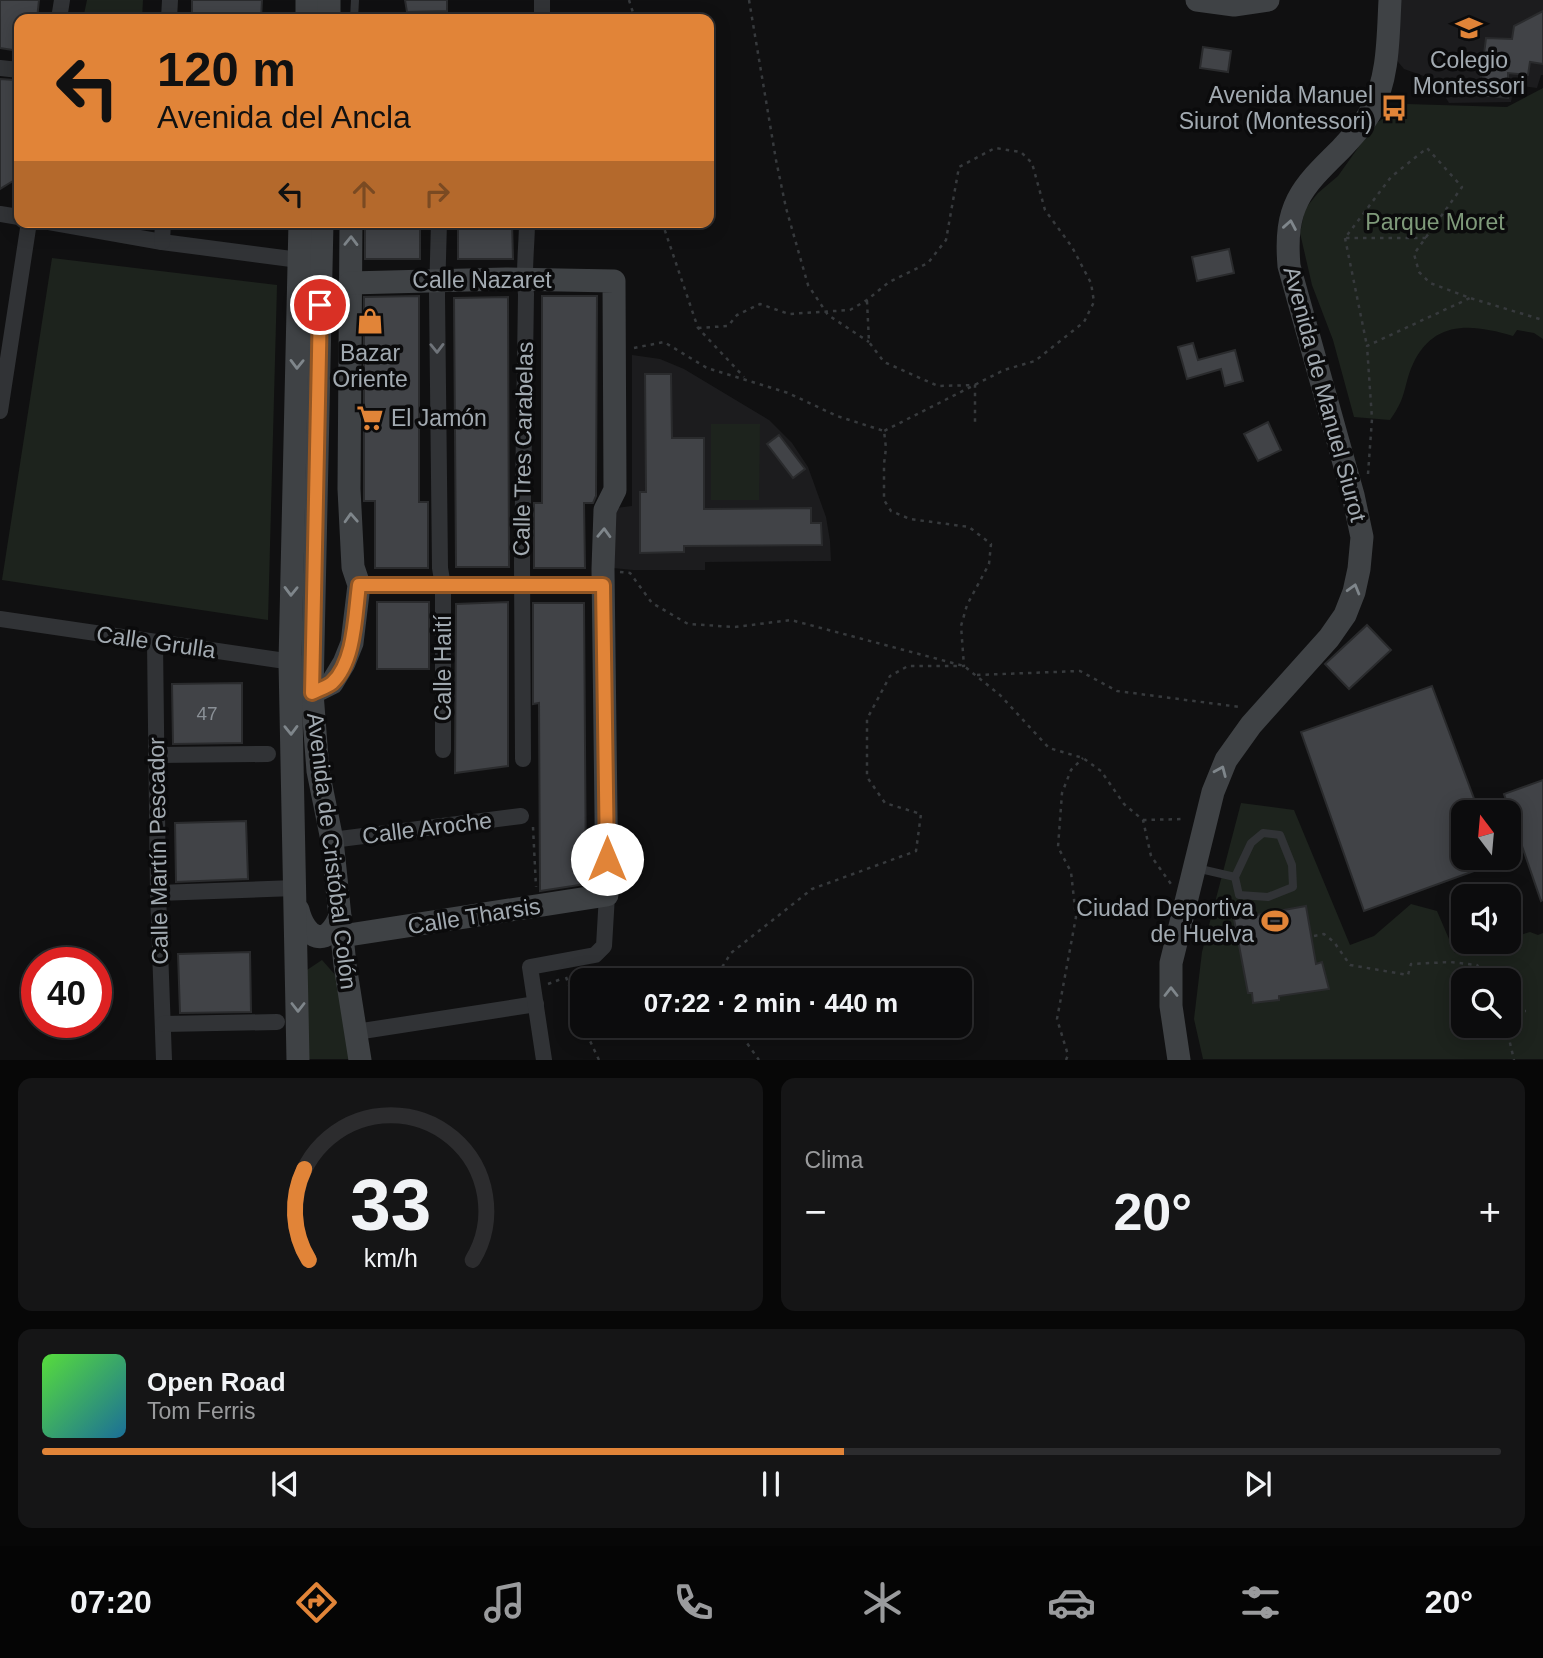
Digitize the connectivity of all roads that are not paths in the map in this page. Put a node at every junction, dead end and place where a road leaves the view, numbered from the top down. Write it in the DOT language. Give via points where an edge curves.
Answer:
graph roads {
  1 [pos="1197,0"];
  2 [pos="1268,0"];
  3 [pos="1390,0"];
  4 [pos="28,228"];
  5 [pos="82,228"];
  6 [pos="163,228"];
  7 [pos="300,228"];
  8 [pos="322,228"];
  9 [pos="351,228"];
  10 [pos="439,228"];
  11 [pos="527,228"];
  12 [pos="162,242"];
  13 [pos="299,260"];
  14 [pos="524,279"];
  15 [pos="438,280"];
  16 [pos="350,282"];
  17 [pos="0,411"];
  18 [pos="610,579"];
  19 [pos="359,585"];
  20 [pos="522,585"];
  21 [pos="443,586"];
  22 [pos="0,619"];
  23 [pos="155,642"];
  24 [pos="301,663"];
  25 [pos="312,693"];
  26 [pos="443,750"];
  27 [pos="268,754"];
  28 [pos="156,755"];
  29 [pos="523,759"];
  30 [pos="527,819"];
  31 [pos="332,840"];
  32 [pos="1193,868"];
  33 [pos="1235,877"];
  34 [pos="158,893"];
  35 [pos="295,895"];
  36 [pos="607,895"];
  37 [pos="341,926"];
  38 [pos="298,965"];
  39 [pos="345,965"];
  40 [pos="536,1004"];
  41 [pos="277,1023"];
  42 [pos="163,1024"];
  43 [pos="356,1032"];
  44 [pos="164,1059"];
  45 [pos="298,1059"];
  46 [pos="360,1059"];
  47 [pos="544,1059"];
  48 [pos="1179,1059"];
  1 -- 2 [label="street" via="1234,5"];
  32 -- 3 [label="street, Avenida de Manuel Siurot, one-way" via="1226,760 1329,638 1354,592 1362,537 1289,266 1287,241 1295,204 1309,180 1357,132 1380,92"];
  4 -- 17 [label="street"];
  5 -- 12 [label="street"];
  6 -- 12 [label="street"];
  7 -- 13 [label="street, Avenida de Cristóbal Colón"];
  8 -- 24 [label="street, Avenida de Cristóbal Colón"];
  16 -- 9 [label="street, one-way"];
  10 -- 15 [label="street, Calle Haití"];
  11 -- 14 [label="street, Calle Tres Carabelas"];
  12 -- 13 [label="street"];
  13 -- 24 [label="street, Avenida de Cristóbal Colón, one-way"];
  14 -- 15 [label="street, Calle Nazaret"];
  18 -- 14 [label="street, Calle Nazaret, one-way" via="605,510 615,490 614,281"];
  14 -- 20 [label="street, Calle Tres Carabelas"];
  15 -- 16 [label="street, Calle Nazaret"];
  15 -- 21 [label="street, Calle Haití, one-way"];
  19 -- 16 [label="street, one-way" via="349,489"];
  18 -- 20 [label="street"];
  18 -- 36 [label="street"];
  19 -- 21 [label="street"];
  19 -- 25 [label="street" via="345,663 332,682"];
  20 -- 21 [label="street"];
  20 -- 29 [label="street, Calle Tres Carabelas"];
  21 -- 26 [label="street, Calle Haití"];
  22 -- 23 [label="street, Calle Grulla"];
  23 -- 24 [label="street, Calle Grulla"];
  23 -- 28 [label="street, Calle Martín Pescador"];
  24 -- 25 [label="street, Avenida de Cristóbal Colón"];
  24 -- 35 [label="street, one-way"];
  25 -- 31 [label="street, Avenida de Cristóbal Colón" via="318,771"];
  27 -- 28 [label="street"];
  28 -- 34 [label="street, Calle Martín Pescador"];
  30 -- 31 [label="street, Calle Aroche"];
  31 -- 37 [label="street, Avenida de Cristóbal Colón"];
  32 -- 33 [label="lane"];
  48 -- 32 [label="street, Avenida de Manuel Siurot, one-way" via="1171,1006 1171,963"];
  33 -- 33 [label="lane" via="1251,843 1263,833 1280,835 1292,865 1293,887 1268,897 1239,895"];
  34 -- 35 [label="street"];
  34 -- 42 [label="street, Calle Martín Pescador"];
  35 -- 37 [label="street" via="301,924 309,934 318,937"];
  35 -- 38 [label="street"];
  36 -- 37 [label="street, Calle Tharsis"];
  36 -- 40 [label="street" via="604,946 595,956 530,967"];
  37 -- 39 [label="street, Avenida de Cristóbal Colón"];
  38 -- 39 [label="street" via="308,951 317,948 334,954"];
  38 -- 45 [label="street, one-way"];
  39 -- 43 [label="street, Avenida de Cristóbal Colón"];
  40 -- 43 [label="street"];
  40 -- 47 [label="street"];
  41 -- 42 [label="street"];
  42 -- 44 [label="street, Calle Martín Pescador"];
  43 -- 46 [label="street, Avenida de Cristóbal Colón"];
}
